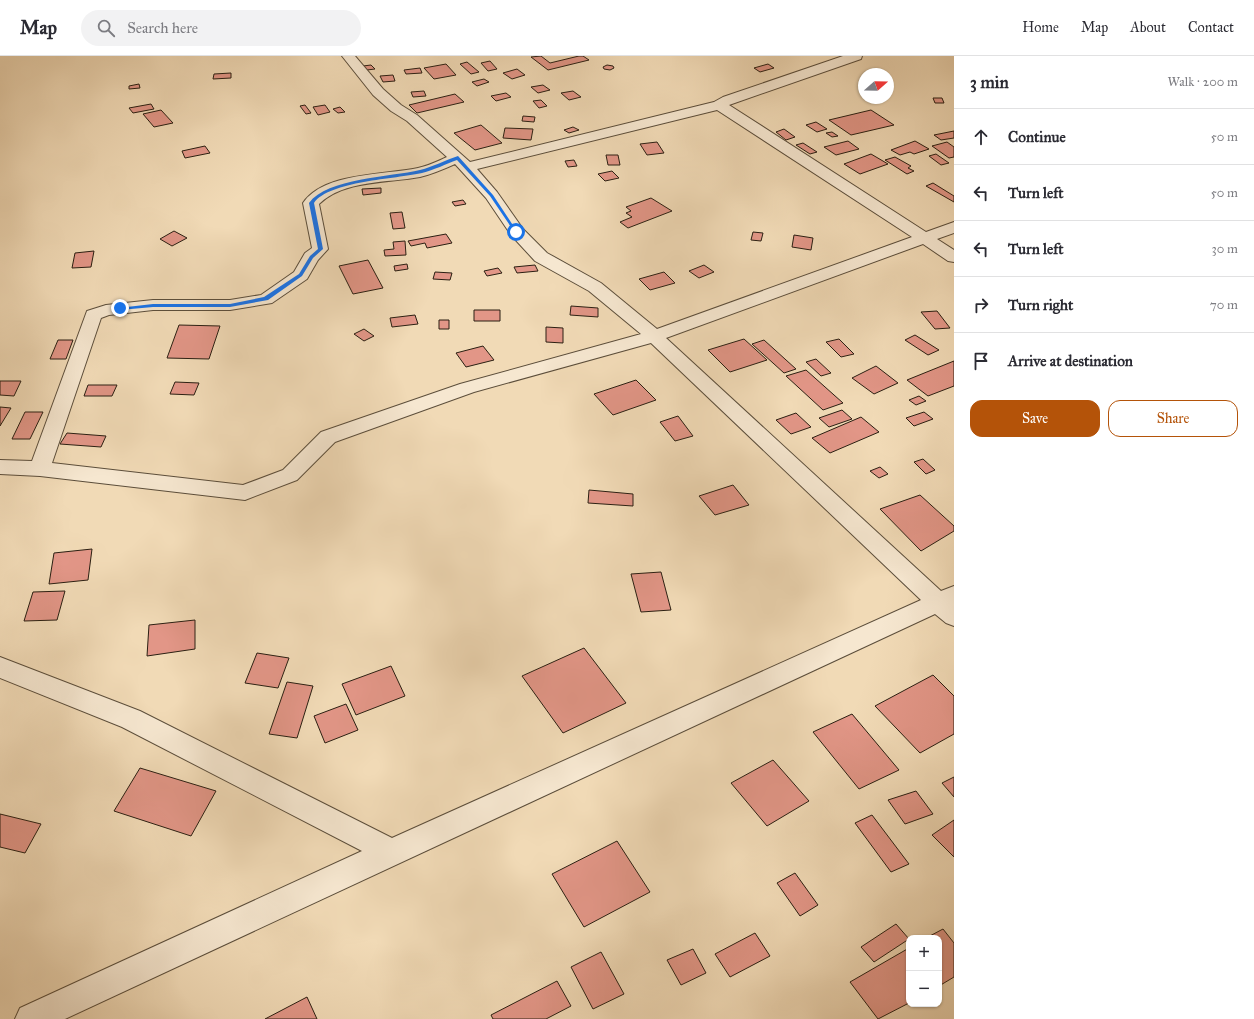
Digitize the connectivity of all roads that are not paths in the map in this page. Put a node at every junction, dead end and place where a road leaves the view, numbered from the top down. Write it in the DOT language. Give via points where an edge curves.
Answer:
graph roads {
  1 [pos="348,56"];
  2 [pos="856,56"];
  3 [pos="719,105"];
  4 [pos="462,162"];
  5 [pos="954,227"];
  6 [pos="926,238"];
  7 [pos="954,257"];
  8 [pos="654,336"];
  9 [pos="0,467"];
  10 [pos="40,469"];
  11 [pos="949,605"];
  12 [pos="0,667"];
  13 [pos="391,852"];
  14 [pos="32,1019"];
  1 -- 4 [label="street" via="378,92"];
  2 -- 3 [label="street"];
  3 -- 4 [label="street"];
  3 -- 6 [label="street"];
  4 -- 8 [label="street" via="492,196 516,232 541,257 596,287"];
  4 -- 10 [label="street" via="350,183 316,196 311,203 320,249 301,275 266,299 230,305 153,305 106,310 93,315"];
  5 -- 6 [label="street"];
  6 -- 7 [label="street"];
  6 -- 8 [label="street"];
  8 -- 10 [label="street" via="466,388 328,437 290,474 245,493"];
  8 -- 11 [label="street"];
  9 -- 10 [label="street"];
  11 -- 13 [label="street"];
  12 -- 13 [label="street" via="131,719"];
  13 -- 14 [label="street"];
}
